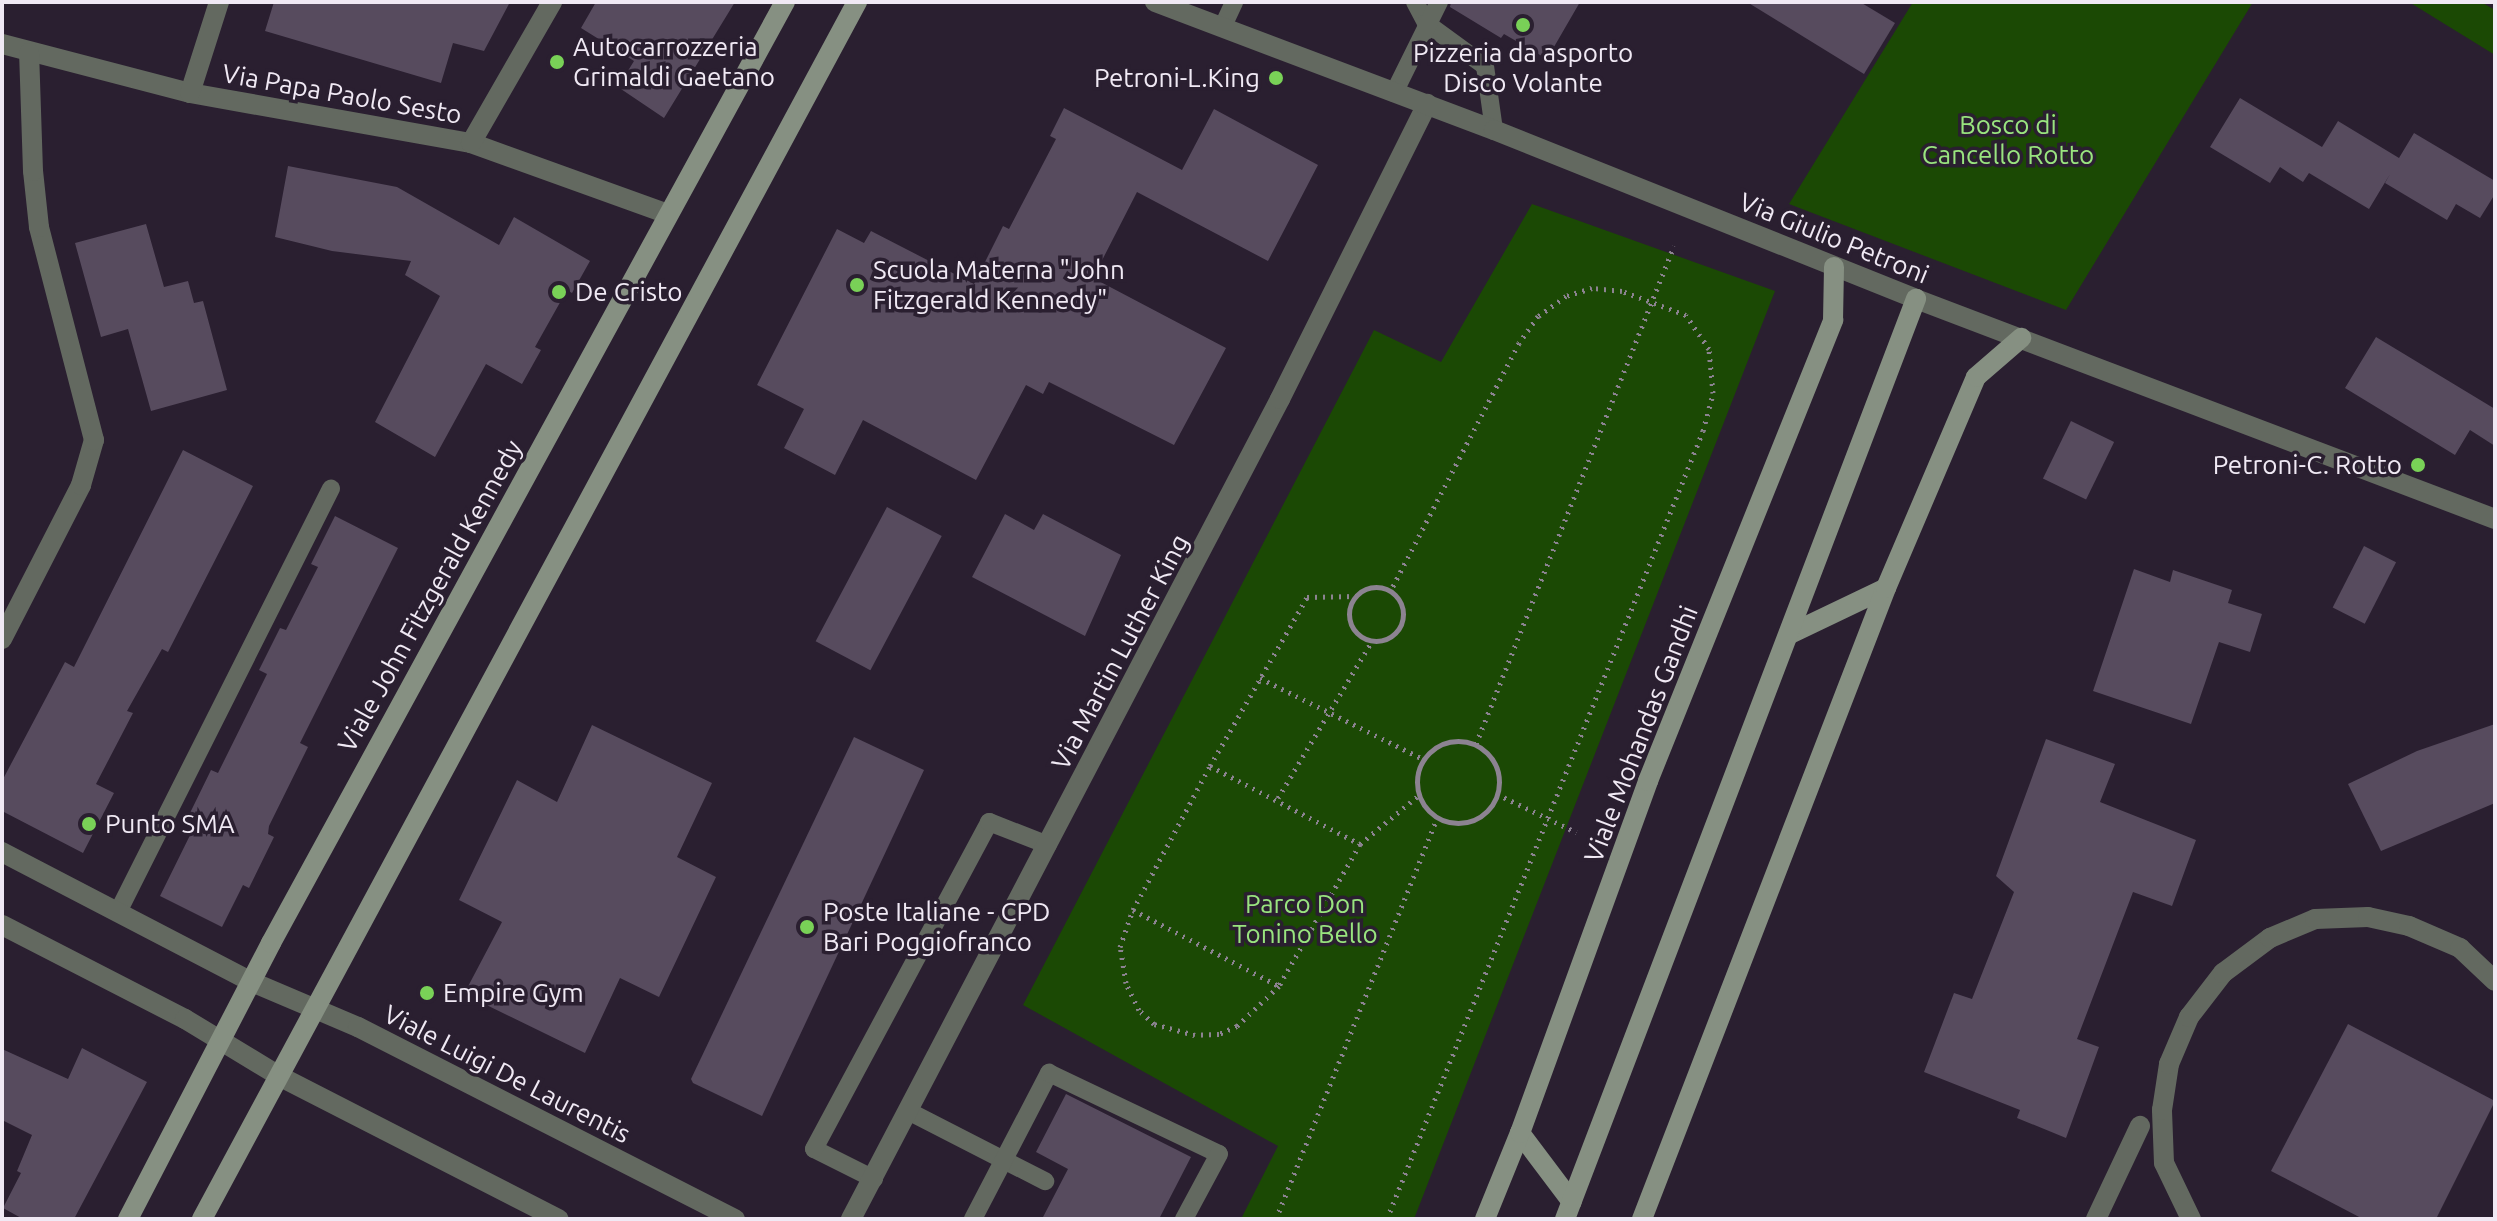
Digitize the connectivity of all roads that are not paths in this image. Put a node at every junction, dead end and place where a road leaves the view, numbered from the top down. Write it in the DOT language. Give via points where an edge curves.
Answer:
graph roads {
  1 [pos="219,2"];
  2 [pos="552,2"];
  3 [pos="785,2"];
  4 [pos="857,2"];
  5 [pos="1155,2"];
  6 [pos="1234,2"];
  7 [pos="1415,2"];
  8 [pos="1439,2"];
  9 [pos="1426,23"];
  10 [pos="1223,26"];
  11 [pos="2,44"];
  12 [pos="29,53"];
  13 [pos="190,93"];
  14 [pos="1394,93"];
  15 [pos="1427,104"];
  16 [pos="1494,130"];
  17 [pos="471,143"];
  18 [pos="668,214"];
  19 [pos="1834,267"];
  20 [pos="1916,299"];
  21 [pos="2021,338"];
  22 [pos="331,488"];
  23 [pos="2495,519"];
  24 [pos="1886,588"];
  25 [pos="1790,634"];
  26 [pos="2,639"];
  27 [pos="1048,845"];
  28 [pos="2,852"];
  29 [pos="118,912"];
  30 [pos="2,925"];
  31 [pos="2495,981"];
  32 [pos="252,982"];
  33 [pos="316,1007"];
  34 [pos="220,1040"];
  35 [pos="279,1076"];
  36 [pos="910,1112"];
  37 [pos="2140,1126"];
  38 [pos="1520,1133"];
  39 [pos="1004,1159"];
  40 [pos="874,1179"];
  41 [pos="1045,1181"];
  42 [pos="1568,1210"];
  43 [pos="128,1219"];
  44 [pos="202,1219"];
  45 [pos="559,1219"];
  46 [pos="735,1219"];
  47 [pos="851,1219"];
  48 [pos="973,1219"];
  49 [pos="1184,1219"];
  50 [pos="1485,1219"];
  51 [pos="1642,1219"];
  52 [pos="2096,1219"];
  53 [pos="2191,1219"];
  1 -- 13 [label="street"];
  2 -- 17 [label="street"];
  3 -- 18 [label="main road, Viale John Fitzgerald Kennedy"];
  4 -- 33 [label="main road"];
  5 -- 10 [label="street, Via Giulio Petroni"];
  6 -- 10 [label="lane"];
  7 -- 9 [label="lane"];
  8 -- 9 [label="lane"];
  9 -- 14 [label="lane"];
  9 -- 16 [label="lane" via="1485,66"];
  10 -- 14 [label="street, Via Giulio Petroni"];
  11 -- 12 [label="street, Via Papa Paolo Sesto"];
  12 -- 13 [label="street, Via Papa Paolo Sesto"];
  12 -- 26 [label="street" via="39,227 94,440 81,485"];
  13 -- 17 [label="street, Via Papa Paolo Sesto"];
  14 -- 15 [label="street, Via Giulio Petroni"];
  15 -- 16 [label="street, Via Giulio Petroni"];
  15 -- 27 [label="street, Via Martin Luther King"];
  16 -- 19 [label="street, Via Giulio Petroni"];
  17 -- 18 [label="street, Via Papa Paolo Sesto"];
  18 -- 32 [label="main road, Viale John Fitzgerald Kennedy"];
  19 -- 20 [label="street, Via Giulio Petroni"];
  19 -- 38 [label="main road, Viale Mohandas Gandhi" via="1833,320 1648,781"];
  20 -- 21 [label="street, Via Giulio Petroni"];
  20 -- 25 [label="main road"];
  21 -- 23 [label="street, Via Giulio Petroni"];
  21 -- 24 [label="main road" via="1976,377"];
  22 -- 29 [label="lane"];
  24 -- 25 [label="main road"];
  24 -- 51 [label="main road"];
  25 -- 42 [label="main road"];
  27 -- 36 [label="street, Via Martin Luther King"];
  27 -- 40 [label="lane" via="989,822 814,1149"];
  28 -- 29 [label="street, Viale Luigi De Laurentis"];
  29 -- 32 [label="street, Viale Luigi De Laurentis"];
  30 -- 34 [label="street"];
  31 -- 53 [label="street" via="2460,948 2409,926 2368,917 2315,919 2270,938 2223,973 2189,1017 2169,1064 2162,1110 2164,1163"];
  32 -- 33 [label="street, Viale Luigi De Laurentis"];
  32 -- 34 [label="main road, Viale John Fitzgerald Kennedy"];
  33 -- 35 [label="main road"];
  33 -- 46 [label="street, Viale Luigi De Laurentis"];
  34 -- 35 [label="street"];
  34 -- 43 [label="main road, Viale John Fitzgerald Kennedy"];
  35 -- 44 [label="main road"];
  35 -- 45 [label="street"];
  36 -- 39 [label="lane"];
  36 -- 40 [label="street, Via Martin Luther King"];
  37 -- 52 [label="street"];
  38 -- 42 [label="main road"];
  38 -- 50 [label="main road, Viale Mohandas Gandhi"];
  39 -- 41 [label="lane"];
  39 -- 48 [label="lane"];
  39 -- 49 [label="lane" via="1049,1073 1219,1154"];
  40 -- 47 [label="street, Via Martin Luther King"];
}
